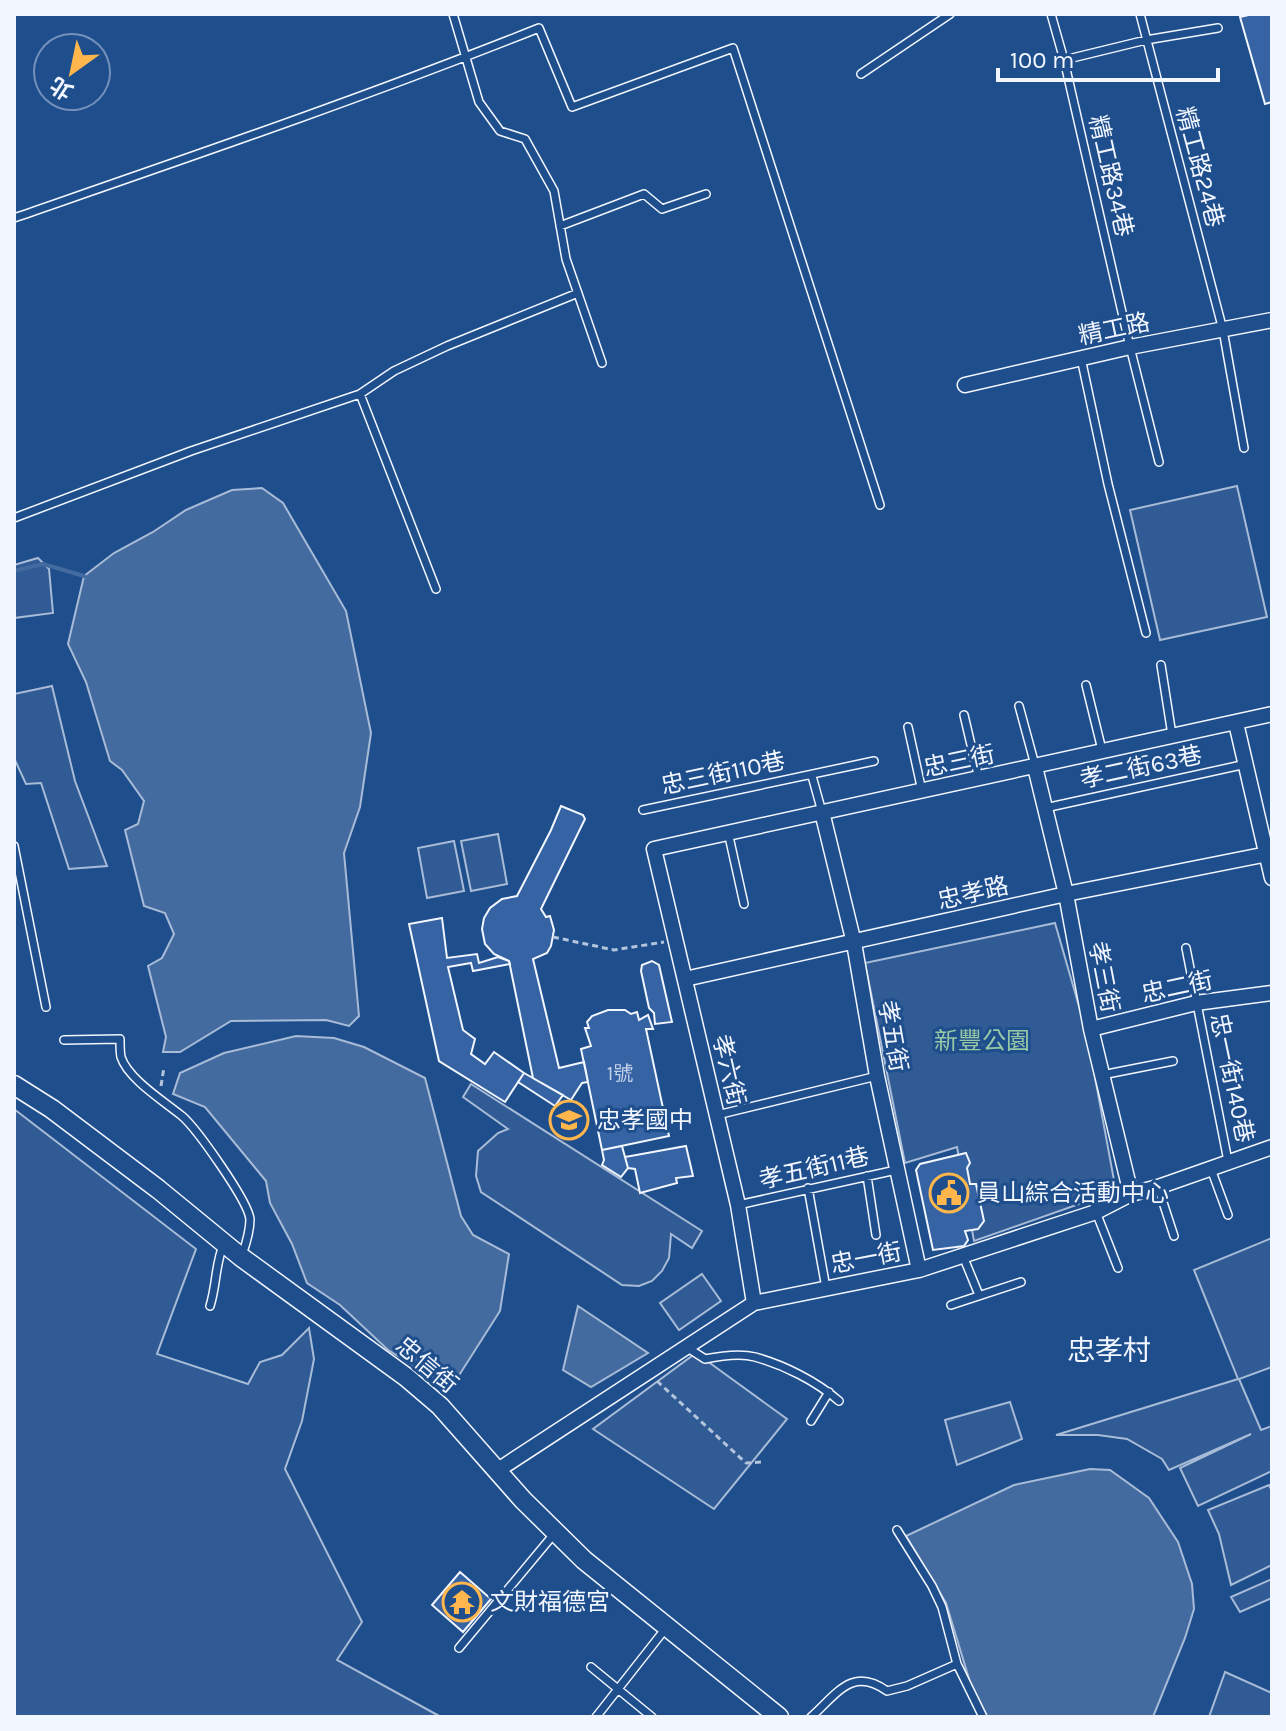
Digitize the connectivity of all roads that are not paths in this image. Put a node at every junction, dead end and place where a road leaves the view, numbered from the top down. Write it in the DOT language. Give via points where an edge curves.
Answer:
graph roads {
  1 [pos="453,14"];
  2 [pos="950,14"];
  3 [pos="1051,14"];
  4 [pos="1140,14"];
  5 [pos="1218,28"];
  6 [pos="1146,40"];
  7 [pos="466,56"];
  8 [pos="1064,60"];
  9 [pos="861,74"];
  10 [pos="706,194"];
  11 [pos="14,218"];
  12 [pos="560,226"];
  13 [pos="578,293"];
  14 [pos="1272,320"];
  15 [pos="1223,330"];
  16 [pos="1130,347"];
  17 [pos="1081,358"];
  18 [pos="602,363"];
  19 [pos="965,385"];
  20 [pos="360,394"];
  21 [pos="1244,448"];
  22 [pos="1159,462"];
  23 [pos="880,505"];
  24 [pos="14,518"];
  25 [pos="436,589"];
  26 [pos="1146,633"];
  27 [pos="1161,665"];
  28 [pos="1086,685"];
  29 [pos="1019,706"];
  30 [pos="1272,714"];
  31 [pos="964,715"];
  32 [pos="1236,723"];
  33 [pos="908,727"];
  34 [pos="1172,737"];
  35 [pos="1102,753"];
  36 [pos="874,761"];
  37 [pos="1246,764"];
  38 [pos="1035,767"];
  39 [pos="812,776"];
  40 [pos="979,779"];
  41 [pos="922,791"];
  42 [pos="1044,808"];
  43 [pos="643,810"];
  44 [pos="822,812"];
  45 [pos="728,831"];
  46 [pos="14,846"];
  47 [pos="654,849"];
  48 [pos="1269,853"];
  49 [pos="17,874"];
  50 [pos="1272,878"];
  51 [pos="1066,894"];
  52 [pos="744,904"];
  53 [pos="854,943"];
  54 [pos="1186,948"];
  55 [pos="685,979"];
  56 [pos="1272,993"];
  57 [pos="1196,1003"];
  58 [pos="46,1007"];
  59 [pos="1091,1029"];
  60 [pos="64,1040"];
  61 [pos="1173,1061"];
  62 [pos="1102,1075"];
  63 [pos="877,1076"];
  64 [pos="14,1085"];
  65 [pos="717,1115"];
  66 [pos="1271,1151"];
  67 [pos="1228,1161"];
  68 [pos="898,1169"];
  69 [pos="1211,1169"];
  70 [pos="867,1176"];
  71 [pos="1158,1187"];
  72 [pos="808,1188"];
  73 [pos="1131,1194"];
  74 [pos="738,1205"];
  75 [pos="1096,1212"];
  76 [pos="1228,1215"];
  77 [pos="876,1235"];
  78 [pos="1174,1236"];
  79 [pos="224,1243"];
  80 [pos="963,1255"];
  81 [pos="241,1257"];
  82 [pos="1118,1268"];
  83 [pos="919,1270"];
  84 [pos="1021,1282"];
  85 [pos="826,1288"];
  86 [pos="979,1295"];
  87 [pos="754,1303"];
  88 [pos="951,1305"];
  89 [pos="210,1306"];
  90 [pos="686,1346"];
  91 [pos="829,1392"];
  92 [pos="839,1401"];
  93 [pos="811,1421"];
  94 [pos="498,1470"];
  95 [pos="897,1530"];
  96 [pos="556,1532"];
  97 [pos="667,1627"];
  98 [pos="459,1648"];
  99 [pos="957,1664"];
  100 [pos="591,1667"];
  101 [pos="617,1689"];
  102 [pos="596,1717"];
  103 [pos="652,1717"];
  104 [pos="779,1717"];
  105 [pos="811,1717"];
  106 [pos="983,1717"];
  1 -- 7 [label="lane"];
  2 -- 9 [label="lane"];
  3 -- 8 [label="lane, 精工路34巷"];
  4 -- 6 [label="lane, 精工路24巷"];
  5 -- 6 [label="lane"];
  6 -- 8 [label="lane"];
  6 -- 15 [label="lane, 精工路24巷"];
  7 -- 11 [label="lane"];
  7 -- 12 [label="lane" via="479,102 500,131 525,139 554,191"];
  7 -- 23 [label="lane" via="539,28 572,107 733,48"];
  8 -- 16 [label="lane, 精工路34巷"];
  10 -- 12 [label="lane" via="662,209 644,194"];
  12 -- 13 [label="lane"];
  13 -- 18 [label="lane"];
  13 -- 20 [label="lane" via="407,364"];
  14 -- 15 [label="street, 精工路"];
  15 -- 16 [label="street, 精工路"];
  15 -- 21 [label="lane, 精工路24巷"];
  16 -- 17 [label="street, 精工路"];
  16 -- 22 [label="lane, 精工路34巷"];
  17 -- 19 [label="street, 精工路"];
  17 -- 26 [label="lane"];
  20 -- 24 [label="lane"];
  20 -- 25 [label="lane"];
  27 -- 34 [label="lane"];
  28 -- 35 [label="lane"];
  29 -- 38 [label="lane"];
  30 -- 32 [label="street, 忠三街"];
  31 -- 40 [label="lane"];
  32 -- 34 [label="street, 忠三街"];
  32 -- 37 [label="street"];
  33 -- 41 [label="lane"];
  34 -- 35 [label="street, 忠三街"];
  35 -- 38 [label="street, 忠三街"];
  36 -- 39 [label="lane, 忠三街110巷"];
  37 -- 42 [label="lane, 孝二街63巷"];
  37 -- 48 [label="street"];
  38 -- 40 [label="street, 忠三街"];
  38 -- 42 [label="street, 孝三街"];
  39 -- 43 [label="lane, 忠三街110巷"];
  39 -- 44 [label="lane, 忠三街110巷"];
  40 -- 41 [label="street, 忠三街"];
  41 -- 44 [label="street, 忠三街"];
  42 -- 51 [label="street, 孝三街"];
  44 -- 45 [label="street, 忠三街"];
  44 -- 53 [label="street, 孝五街"];
  45 -- 47 [label="street, 忠三街"];
  45 -- 52 [label="lane"];
  46 -- 49 [label="lane"];
  47 -- 55 [label="street, 孝六街"];
  48 -- 50 [label="street"];
  48 -- 51 [label="street, 忠孝路"];
  49 -- 58 [label="lane"];
  51 -- 53 [label="street, 忠孝路"];
  51 -- 59 [label="street, 孝三街"];
  53 -- 55 [label="street, 忠孝路"];
  53 -- 63 [label="street, 孝五街"];
  54 -- 57 [label="lane, 忠一街140巷"];
  55 -- 65 [label="street, 孝六街"];
  56 -- 57 [label="street, 忠二街"];
  57 -- 59 [label="street, 忠二街"];
  57 -- 67 [label="lane, 忠一街140巷"];
  59 -- 62 [label="street, 孝三街"];
  60 -- 81 [label="lane" via="120,1039 121,1059 138,1082 185,1118 242,1196 250,1218"];
  61 -- 62 [label="lane"];
  62 -- 73 [label="street, 孝三街"];
  63 -- 65 [label="lane"];
  63 -- 68 [label="street, 孝五街"];
  64 -- 79 [label="street, 忠信街"];
  65 -- 74 [label="street, 孝六街"];
  66 -- 67 [label="street, 忠一街"];
  67 -- 69 [label="street, 忠一街"];
  68 -- 70 [label="lane, 孝五街11巷"];
  68 -- 83 [label="street, 孝五街"];
  69 -- 71 [label="street, 忠一街"];
  69 -- 76 [label="lane"];
  70 -- 72 [label="lane, 孝五街11巷"];
  70 -- 77 [label="lane"];
  71 -- 73 [label="street, 忠一街"];
  71 -- 78 [label="lane"];
  72 -- 74 [label="lane, 孝五街11巷"];
  72 -- 85 [label="lane"];
  73 -- 75 [label="street, 忠一街"];
  74 -- 87 [label="street, 孝六街"];
  75 -- 80 [label="street, 忠一街"];
  75 -- 82 [label="lane"];
  79 -- 81 [label="street, 忠信街"];
  79 -- 89 [label="lane" via="215,1262 217,1282"];
  80 -- 83 [label="street, 忠一街"];
  80 -- 86 [label="lane"];
  81 -- 94 [label="street, 忠信街" via="406,1377"];
  83 -- 85 [label="street, 忠一街"];
  84 -- 86 [label="lane"];
  85 -- 87 [label="street, 忠一街"];
  86 -- 88 [label="lane"];
  87 -- 90 [label="street, 忠一街"];
  90 -- 91 [label="lane" via="705,1359 753,1356"];
  90 -- 94 [label="street, 忠一街"];
  91 -- 92 [label="lane"];
  91 -- 93 [label="lane"];
  94 -- 96 [label="street, 忠信街"];
  95 -- 99 [label="lane" via="937,1596"];
  96 -- 97 [label="street, 忠信街"];
  96 -- 98 [label="lane"];
  97 -- 101 [label="lane"];
  97 -- 104 [label="street, 忠信街"];
  99 -- 105 [label="lane" via="887,1691 868,1679 858,1680"];
  99 -- 106 [label="lane"];
  100 -- 101 [label="lane"];
  101 -- 102 [label="lane"];
  101 -- 103 [label="lane"];
}
